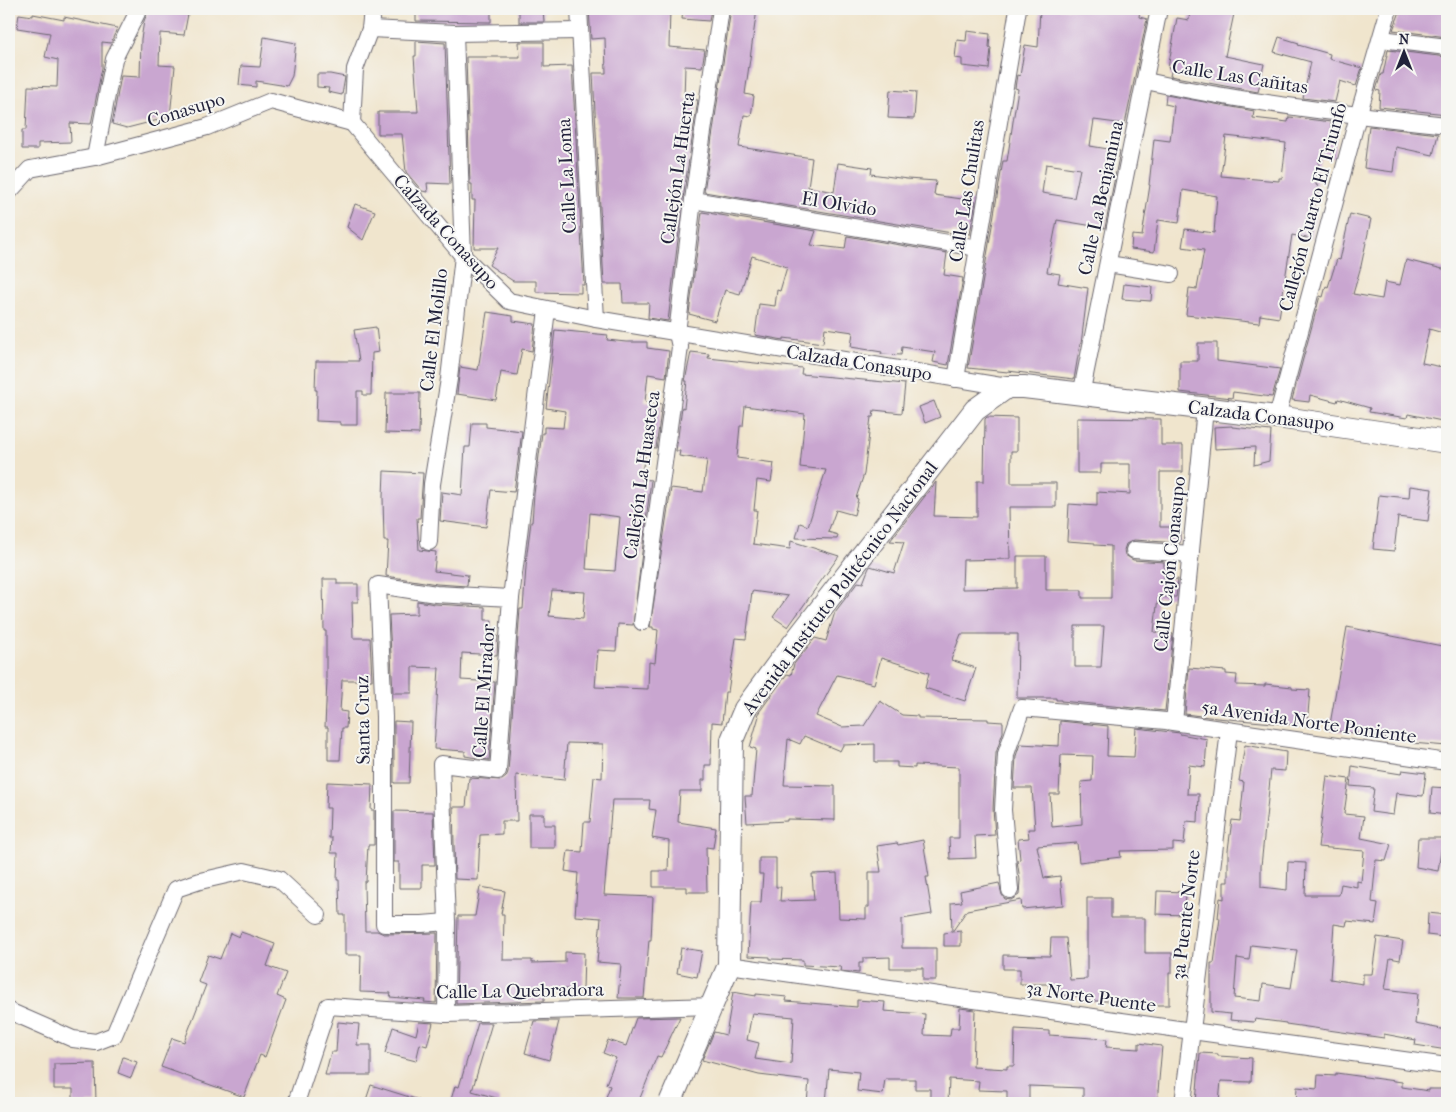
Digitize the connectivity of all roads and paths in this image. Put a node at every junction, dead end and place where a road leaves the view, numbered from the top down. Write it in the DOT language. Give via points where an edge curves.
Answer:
graph roads {
  1 [pos="139,9"];
  2 [pos="372,9"];
  3 [pos="579,9"];
  4 [pos="722,9"];
  5 [pos="1018,9"];
  6 [pos="1159,9"];
  7 [pos="1389,9"];
  8 [pos="370,29"];
  9 [pos="579,31"];
  10 [pos="455,33"];
  11 [pos="1381,39"];
  12 [pos="1447,47"];
  13 [pos="1146,81"];
  14 [pos="1358,116"];
  15 [pos="352,124"];
  16 [pos="1447,125"];
  17 [pos="95,157"];
  18 [pos="9,192"];
  19 [pos="693,200"];
  20 [pos="978,248"];
  21 [pos="463,256"];
  22 [pos="1108,264"];
  23 [pos="1171,274"];
  24 [pos="547,310"];
  25 [pos="596,319"];
  26 [pos="676,333"];
  27 [pos="956,379"];
  28 [pos="1007,387"];
  29 [pos="1081,395"];
  30 [pos="1205,409"];
  31 [pos="1277,417"];
  32 [pos="1447,442"];
  33 [pos="429,542"];
  34 [pos="1134,550"];
  35 [pos="1191,554"];
  36 [pos="511,598"];
  37 [pos="642,622"];
  38 [pos="1170,722"];
  39 [pos="1229,731"];
  40 [pos="1447,762"];
  41 [pos="1010,890"];
  42 [pos="318,915"];
  43 [pos="447,922"];
  44 [pos="729,965"];
  45 [pos="713,1006"];
  46 [pos="9,1011"];
  47 [pos="446,1014"];
  48 [pos="1192,1031"];
  49 [pos="1447,1066"];
  50 [pos="296,1103"];
  51 [pos="670,1103"];
  52 [pos="1183,1103"];
  1 -- 17 [label="street" via="114,59"];
  2 -- 8 [label="street"];
  3 -- 9 [label="street, Calle La Loma"];
  4 -- 19 [label="street, Callejón La Huerta"];
  5 -- 20 [label="street, Calle Las Chulitas"];
  6 -- 13 [label="street, Calle La Benjamina"];
  7 -- 11 [label="street, Callejón Cuarto El Triunfo"];
  8 -- 10 [label="street"];
  8 -- 15 [label="street" via="355,69"];
  9 -- 10 [label="street"];
  9 -- 25 [label="street, Calle La Loma"];
  10 -- 21 [label="street, Calle El Molillo"];
  11 -- 12 [label="street"];
  11 -- 14 [label="street, Callejón Cuarto El Triunfo"];
  13 -- 14 [label="street, Calle Las Cañitas"];
  13 -- 22 [label="street, Calle La Benjamina"];
  14 -- 16 [label="street, Calle Las Cañitas"];
  14 -- 31 [label="street, Callejón Cuarto El Triunfo"];
  15 -- 17 [label="street, Conasupo" via="271,102 207,127"];
  15 -- 21 [label="street, Calzada Conasupo"];
  17 -- 18 [label="street, Conasupo" via="30,169"];
  19 -- 20 [label="street, El Olvido"];
  19 -- 26 [label="street, Callejón La Huerta"];
  20 -- 27 [label="street, Calle Las Chulitas"];
  21 -- 24 [label="street, Calzada Conasupo" via="509,301"];
  21 -- 33 [label="street, Calle El Molillo" via="449,379 432,484"];
  22 -- 23 [label="street"];
  22 -- 29 [label="street, Calle La Benjamina"];
  24 -- 25 [label="street, Calzada Conasupo"];
  24 -- 36 [label="street, Calle El Mirador"];
  25 -- 26 [label="street, Calzada Conasupo"];
  26 -- 27 [label="street, Calzada Conasupo"];
  26 -- 37 [label="street, Callejón La Huasteca" via="680,347"];
  27 -- 28 [label="street, Calzada Conasupo"];
  28 -- 29 [label="street, Calzada Conasupo"];
  28 -- 44 [label="street, Avenida Instituto Politécnico Nacional" via="975,410 745,709 732,740"];
  29 -- 30 [label="street, Calzada Conasupo"];
  30 -- 31 [label="street, Calzada Conasupo"];
  30 -- 35 [label="street, Calle Cajón Conasupo"];
  31 -- 32 [label="street, Calzada Conasupo"];
  34 -- 35 [label="street"];
  35 -- 38 [label="street, Calle Cajón Conasupo"];
  36 -- 43 [label="street, Calle El Mirador" via="498,771 441,764"];
  36 -- 43 [label="street, Santa Cruz" via="436,594 378,585 384,717 384,924"];
  38 -- 39 [label="street, 5a Avenida Norte Poniente"];
  38 -- 41 [label="street, 5a Avenida Norte Poniente" via="1022,708 1006,754 1003,810"];
  39 -- 40 [label="street, 5a Avenida Norte Poniente"];
  39 -- 48 [label="street, 3a Puente Norte"];
  42 -- 46 [label="street" via="279,879 244,871 200,881 176,889 114,1035 96,1042 73,1039"];
  43 -- 47 [label="street, Calle El Mirador"];
  44 -- 45 [label="street, Avenida Instituto Politécnico Nacional"];
  44 -- 48 [label="street, 3a Norte Puente"];
  45 -- 47 [label="street, Calle La Quebradora"];
  45 -- 51 [label="street, Avenida Instituto Politécnico Nacional"];
  47 -- 50 [label="street, Calle La Quebradora" via="328,1006"];
  48 -- 49 [label="street, 3a Norte Puente"];
  48 -- 52 [label="street, 3a Puente Norte"];
}
